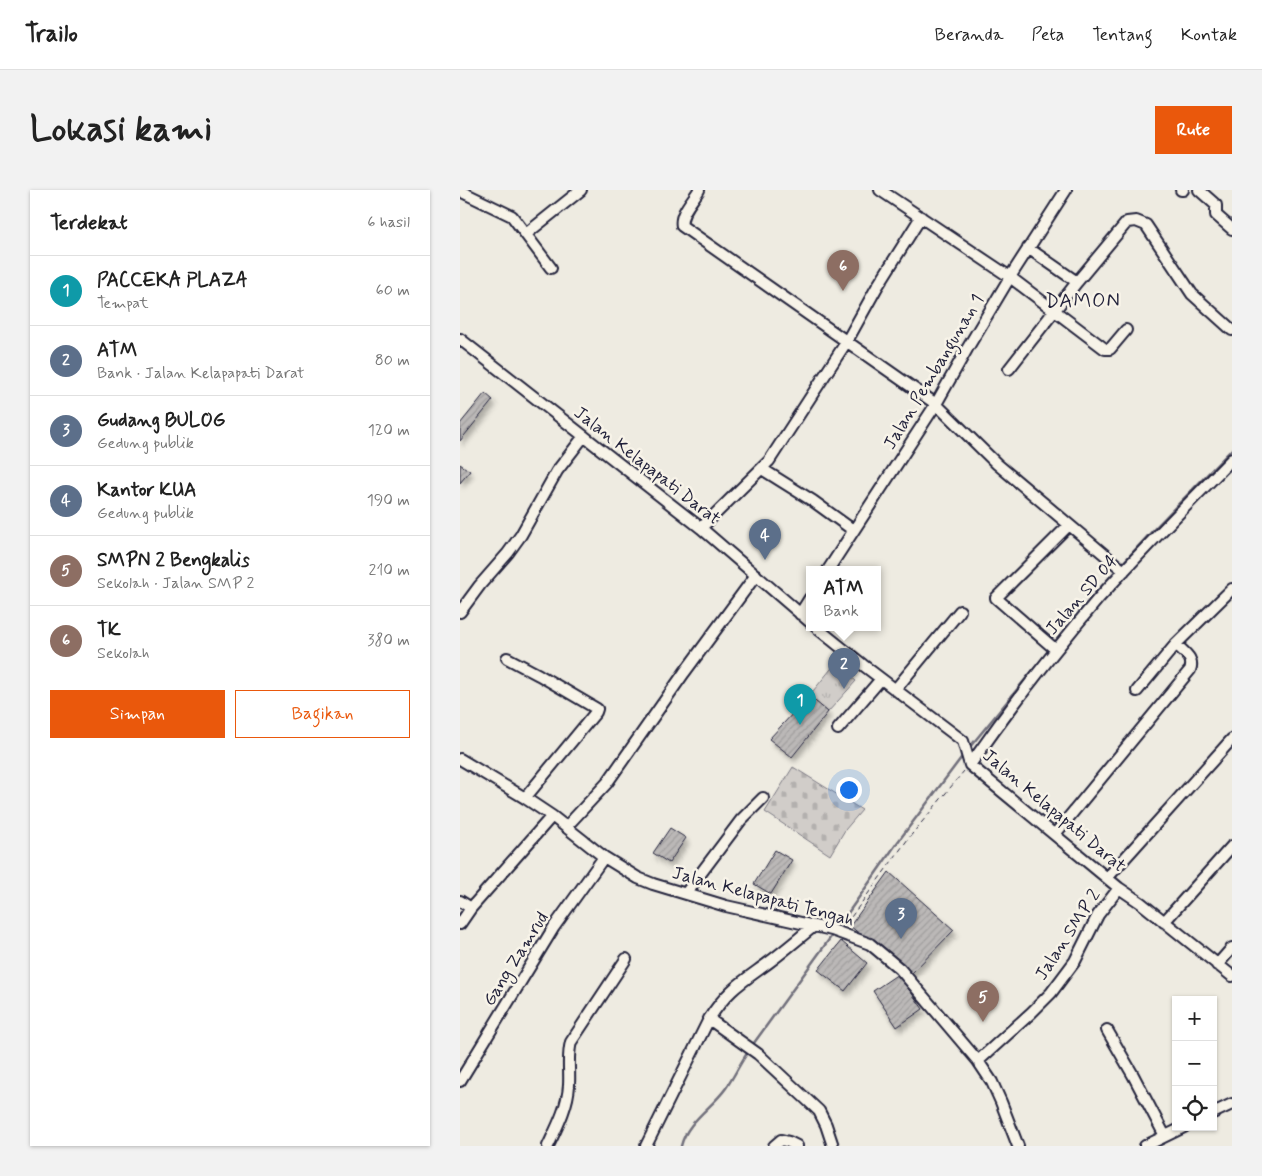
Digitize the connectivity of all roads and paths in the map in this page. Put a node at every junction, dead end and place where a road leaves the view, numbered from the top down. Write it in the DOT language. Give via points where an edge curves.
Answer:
graph roads {
  1 [pos="581,190"];
  2 [pos="699,190"];
  3 [pos="1066,190"];
  4 [pos="1199,190"];
  5 [pos="460,191"];
  6 [pos="886,192"];
  7 [pos="921,217"];
  8 [pos="1232,229"];
  9 [pos="526,234"];
  10 [pos="1028,248"];
  11 [pos="551,268"];
  12 [pos="1010,277"];
  13 [pos="1077,282"];
  14 [pos="1054,312"];
  15 [pos="1126,330"];
  16 [pos="1232,330"];
  17 [pos="460,338"];
  18 [pos="847,341"];
  19 [pos="1009,370"];
  20 [pos="936,404"];
  21 [pos="584,436"];
  22 [pos="1232,459"];
  23 [pos="762,469"];
  24 [pos="1070,525"];
  25 [pos="701,528"];
  26 [pos="853,530"];
  27 [pos="830,566"];
  28 [pos="1120,568"];
  29 [pos="756,575"];
  30 [pos="1230,595"];
  31 [pos="806,604"];
  32 [pos="960,611"];
  33 [pos="460,612"];
  34 [pos="800,614"];
  35 [pos="806,619"];
  36 [pos="821,631"];
  37 [pos="1176,644"];
  38 [pos="1054,648"];
  39 [pos="507,658"];
  40 [pos="881,679"];
  41 [pos="895,690"];
  42 [pos="1138,691"];
  43 [pos="838,729"];
  44 [pos="1232,739"];
  45 [pos="460,758"];
  46 [pos="969,764"];
  47 [pos="525,798"];
  48 [pos="762,798"];
  49 [pos="552,816"];
  50 [pos="566,827"];
  51 [pos="1055,834"];
  52 [pos="1232,846"];
  53 [pos="604,857"];
  54 [pos="1108,877"];
  55 [pos="1119,888"];
  56 [pos="686,893"];
  57 [pos="460,901"];
  58 [pos="471,908"];
  59 [pos="1164,922"];
  60 [pos="460,924"];
  61 [pos="814,926"];
  62 [pos="836,932"];
  63 [pos="1232,948"];
  64 [pos="626,959"];
  65 [pos="1217,965"];
  66 [pos="1232,976"];
  67 [pos="709,1019"];
  68 [pos="1107,1030"];
  69 [pos="978,1061"];
  70 [pos="460,1081"];
  71 [pos="1232,1104"];
  72 [pos="1217,1111"];
  73 [pos="1176,1131"];
  74 [pos="1165,1136"];
  75 [pos="548,1146"];
  76 [pos="646,1146"];
  77 [pos="774,1146"];
  78 [pos="797,1146"];
  79 [pos="834,1146"];
  80 [pos="1018,1146"];
  81 [pos="1145,1146"];
  1 -- 9 [label="street"];
  2 -- 18 [label="street" via="682,216 682,226"];
  3 -- 10 [label="street, Jalan Pembangunan 1"];
  4 -- 8 [label="street" via="1216,205 1216,215"];
  5 -- 9 [label="street" via="506,212"];
  6 -- 7 [label="street"];
  7 -- 12 [label="street"];
  7 -- 18 [label="street" via="876,287"];
  9 -- 11 [label="street"];
  10 -- 12 [label="street, Jalan Pembangunan 1"];
  10 -- 13 [label="street"];
  12 -- 14 [label="street"];
  12 -- 20 [label="street, Jalan Pembangunan 1"];
  13 -- 14 [label="street"];
  13 -- 16 [label="street" via="1127,222 1136,221 1146,225 1192,294"];
  14 -- 15 [label="street" via="1105,349 1110,349"];
  14 -- 19 [label="street"];
  17 -- 21 [label="street, Jalan Kelapapati Darat"];
  18 -- 20 [label="street"];
  18 -- 23 [label="street"];
  20 -- 24 [label="street" via="997,464"];
  20 -- 26 [label="street, Jalan Pembangunan 1"];
  21 -- 25 [label="street, Jalan Kelapapati Darat"];
  21 -- 33 [label="street" via="557,471 521,535"];
  22 -- 28 [label="street, Jalan SD 04"];
  23 -- 25 [label="street"];
  23 -- 26 [label="street"];
  24 -- 28 [label="street"];
  24 -- 38 [label="street" via="996,598"];
  25 -- 29 [label="street, Jalan Kelapapati Darat"];
  26 -- 27 [label="street, Jalan Pembangunan 1"];
  28 -- 38 [label="street, Jalan SD 04"];
  29 -- 34 [label="street, Jalan Kelapapati Darat"];
  29 -- 50 [label="street" via="607,783"];
  30 -- 37 [label="street"];
  31 -- 34 [label="street"];
  32 -- 41 [label="street"];
  34 -- 35 [label="street, Jalan Kelapapati Darat"];
  36 -- 40 [label="street, Jalan Kelapapati Darat"];
  37 -- 42 [label="street"];
  37 -- 51 [label="street" via="1190,659 1190,670"];
  38 -- 46 [label="street, Jalan SD 04"];
  39 -- 47 [label="street" via="597,709"];
  40 -- 41 [label="street, Jalan Kelapapati Darat"];
  40 -- 43 [label="street"];
  41 -- 46 [label="street, Jalan Kelapapati Darat" via="963,742"];
  44 -- 54 [label="street"];
  45 -- 47 [label="street, Jalan Kelapapati Tengah"];
  46 -- 51 [label="street, Jalan Kelapapati Darat"];
  46 -- 62 [label="path"];
  47 -- 49 [label="street, Jalan Kelapapati Tengah"];
  48 -- 56 [label="street" via="741,820"];
  49 -- 50 [label="street, Jalan Kelapapati Tengah"];
  49 -- 58 [label="street"];
  50 -- 53 [label="street, Jalan Kelapapati Tengah"];
  51 -- 54 [label="street, Jalan Kelapapati Darat"];
  52 -- 59 [label="street"];
  53 -- 56 [label="street, Jalan Kelapapati Tengah" via="638,878"];
  53 -- 70 [label="street, Gang Zamrud" via="554,927"];
  54 -- 55 [label="street, Jalan Kelapapati Darat"];
  55 -- 59 [label="street, Jalan Kelapapati Darat"];
  55 -- 69 [label="street, Jalan SMP 2" via="1098,915 1074,961 1051,993"];
  56 -- 61 [label="street, Jalan Kelapapati Tengah" via="726,906"];
  57 -- 58 [label="street"];
  58 -- 60 [label="street"];
  59 -- 65 [label="street, Jalan Kelapapati Darat"];
  61 -- 62 [label="street, Jalan Kelapapati Tengah"];
  61 -- 67 [label="street" via="736,985"];
  62 -- 69 [label="street, Jalan Kelapapati Tengah" via="870,944 895,964"];
  63 -- 65 [label="street"];
  64 -- 75 [label="street" via="572,1042 568,1053 567,1096"];
  65 -- 66 [label="street, Jalan Kelapapati Darat"];
  67 -- 76 [label="street"];
  67 -- 79 [label="street" via="758,1054 819,1111"];
  68 -- 74 [label="street"];
  69 -- 80 [label="street, Jalan Kelapapati Tengah" via="992,1082"];
  71 -- 72 [label="street"];
  73 -- 74 [label="street"];
  74 -- 81 [label="street"];
  77 -- 78 [label="street" via="781,1140"];
}
